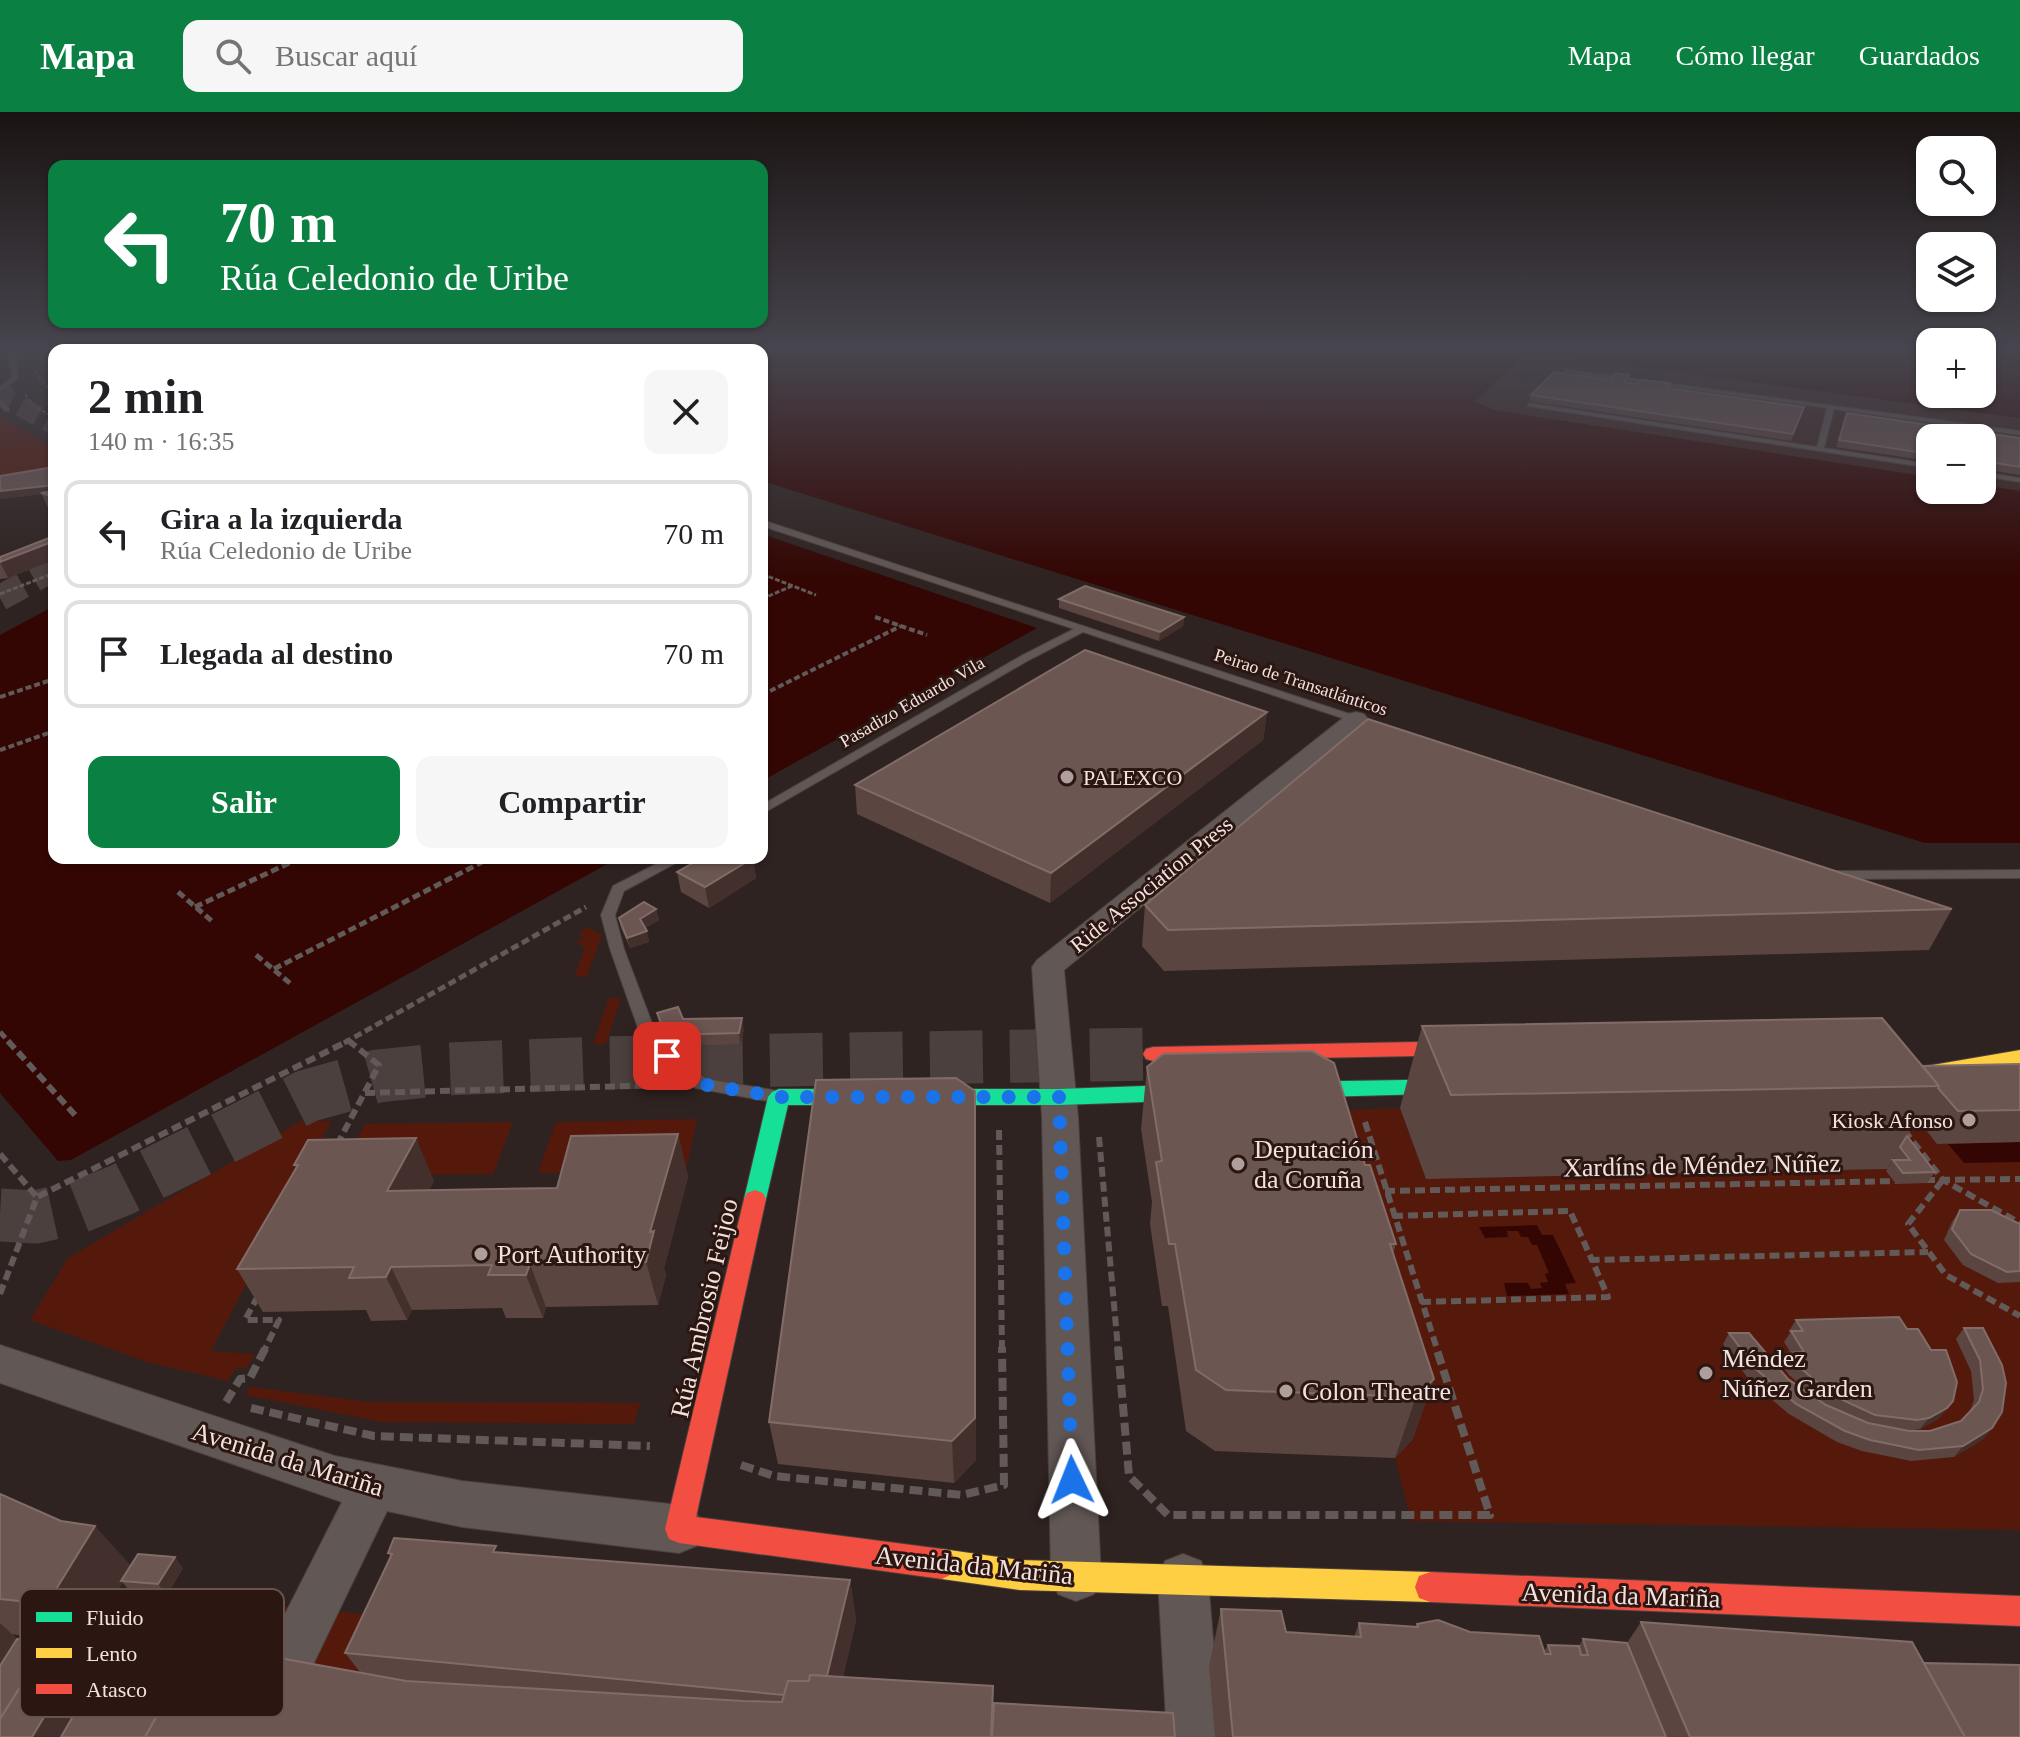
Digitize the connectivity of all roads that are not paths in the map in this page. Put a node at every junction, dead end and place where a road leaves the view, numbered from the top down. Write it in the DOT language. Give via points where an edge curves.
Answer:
graph roads {
  1 [pos="1670,427"];
  2 [pos="1826,427"];
  3 [pos="1975,427"];
  4 [pos="2020,433"];
  5 [pos="1820,450"];
  6 [pos="1916,464"];
  7 [pos="1996,476"];
  8 [pos="2020,480"];
  9 [pos="768,525"];
  10 [pos="1082,629"];
  11 [pos="1364,722"];
  12 [pos="768,807"];
  13 [pos="666,864"];
  14 [pos="1820,872"];
  15 [pos="2020,874"];
  16 [pos="1488,1048"];
  17 [pos="1959,1049"];
  18 [pos="1153,1054"];
  19 [pos="2020,1054"];
  20 [pos="1903,1075"];
  21 [pos="1489,1085"];
  22 [pos="1270,1090"];
  23 [pos="1223,1091"];
  24 [pos="779,1097"];
  25 [pos="1059,1097"];
  26 [pos="0,1365"];
  27 [pos="375,1487"];
  28 [pos="679,1529"];
  29 [pos="1076,1576"];
  30 [pos="1183,1579"];
  31 [pos="2020,1611"];
  32 [pos="284,1667"];
  33 [pos="1194,1737"];
  1 -- 5 [label="lane"];
  2 -- 5 [label="lane"];
  3 -- 4 [label="lane"];
  5 -- 6 [label="lane"];
  7 -- 8 [label="lane"];
  9 -- 10 [label="lane, Peirao de Transatlánticos"];
  10 -- 11 [label="lane, Peirao de Transatlánticos"];
  10 -- 12 [label="lane, Pasadizo Eduardo Vila"];
  11 -- 25 [label="street, Ride Association Press" via="1048,967"];
  13 -- 24 [label="lane" via="618,889 608,915 651,1042 701,1084"];
  14 -- 15 [label="lane"];
  16 -- 18 [label="street"];
  17 -- 19 [label="street"];
  19 -- 20 [label="street"];
  21 -- 22 [label="street"];
  23 -- 25 [label="street"];
  24 -- 25 [label="street"];
  24 -- 28 [label="street, Rúa Ambrosio Feijoo"];
  25 -- 29 [label="street"];
  26 -- 27 [label="street, Avenida da Mariña" via="285,1462"];
  27 -- 28 [label="street, Avenida da Mariña" via="462,1504"];
  27 -- 32 [label="street"];
  28 -- 29 [label="street, Avenida da Mariña" via="1020,1575"];
  29 -- 30 [label="street, Avenida da Mariña"];
  30 -- 31 [label="street, Avenida da Mariña"];
  30 -- 33 [label="street"];
}
